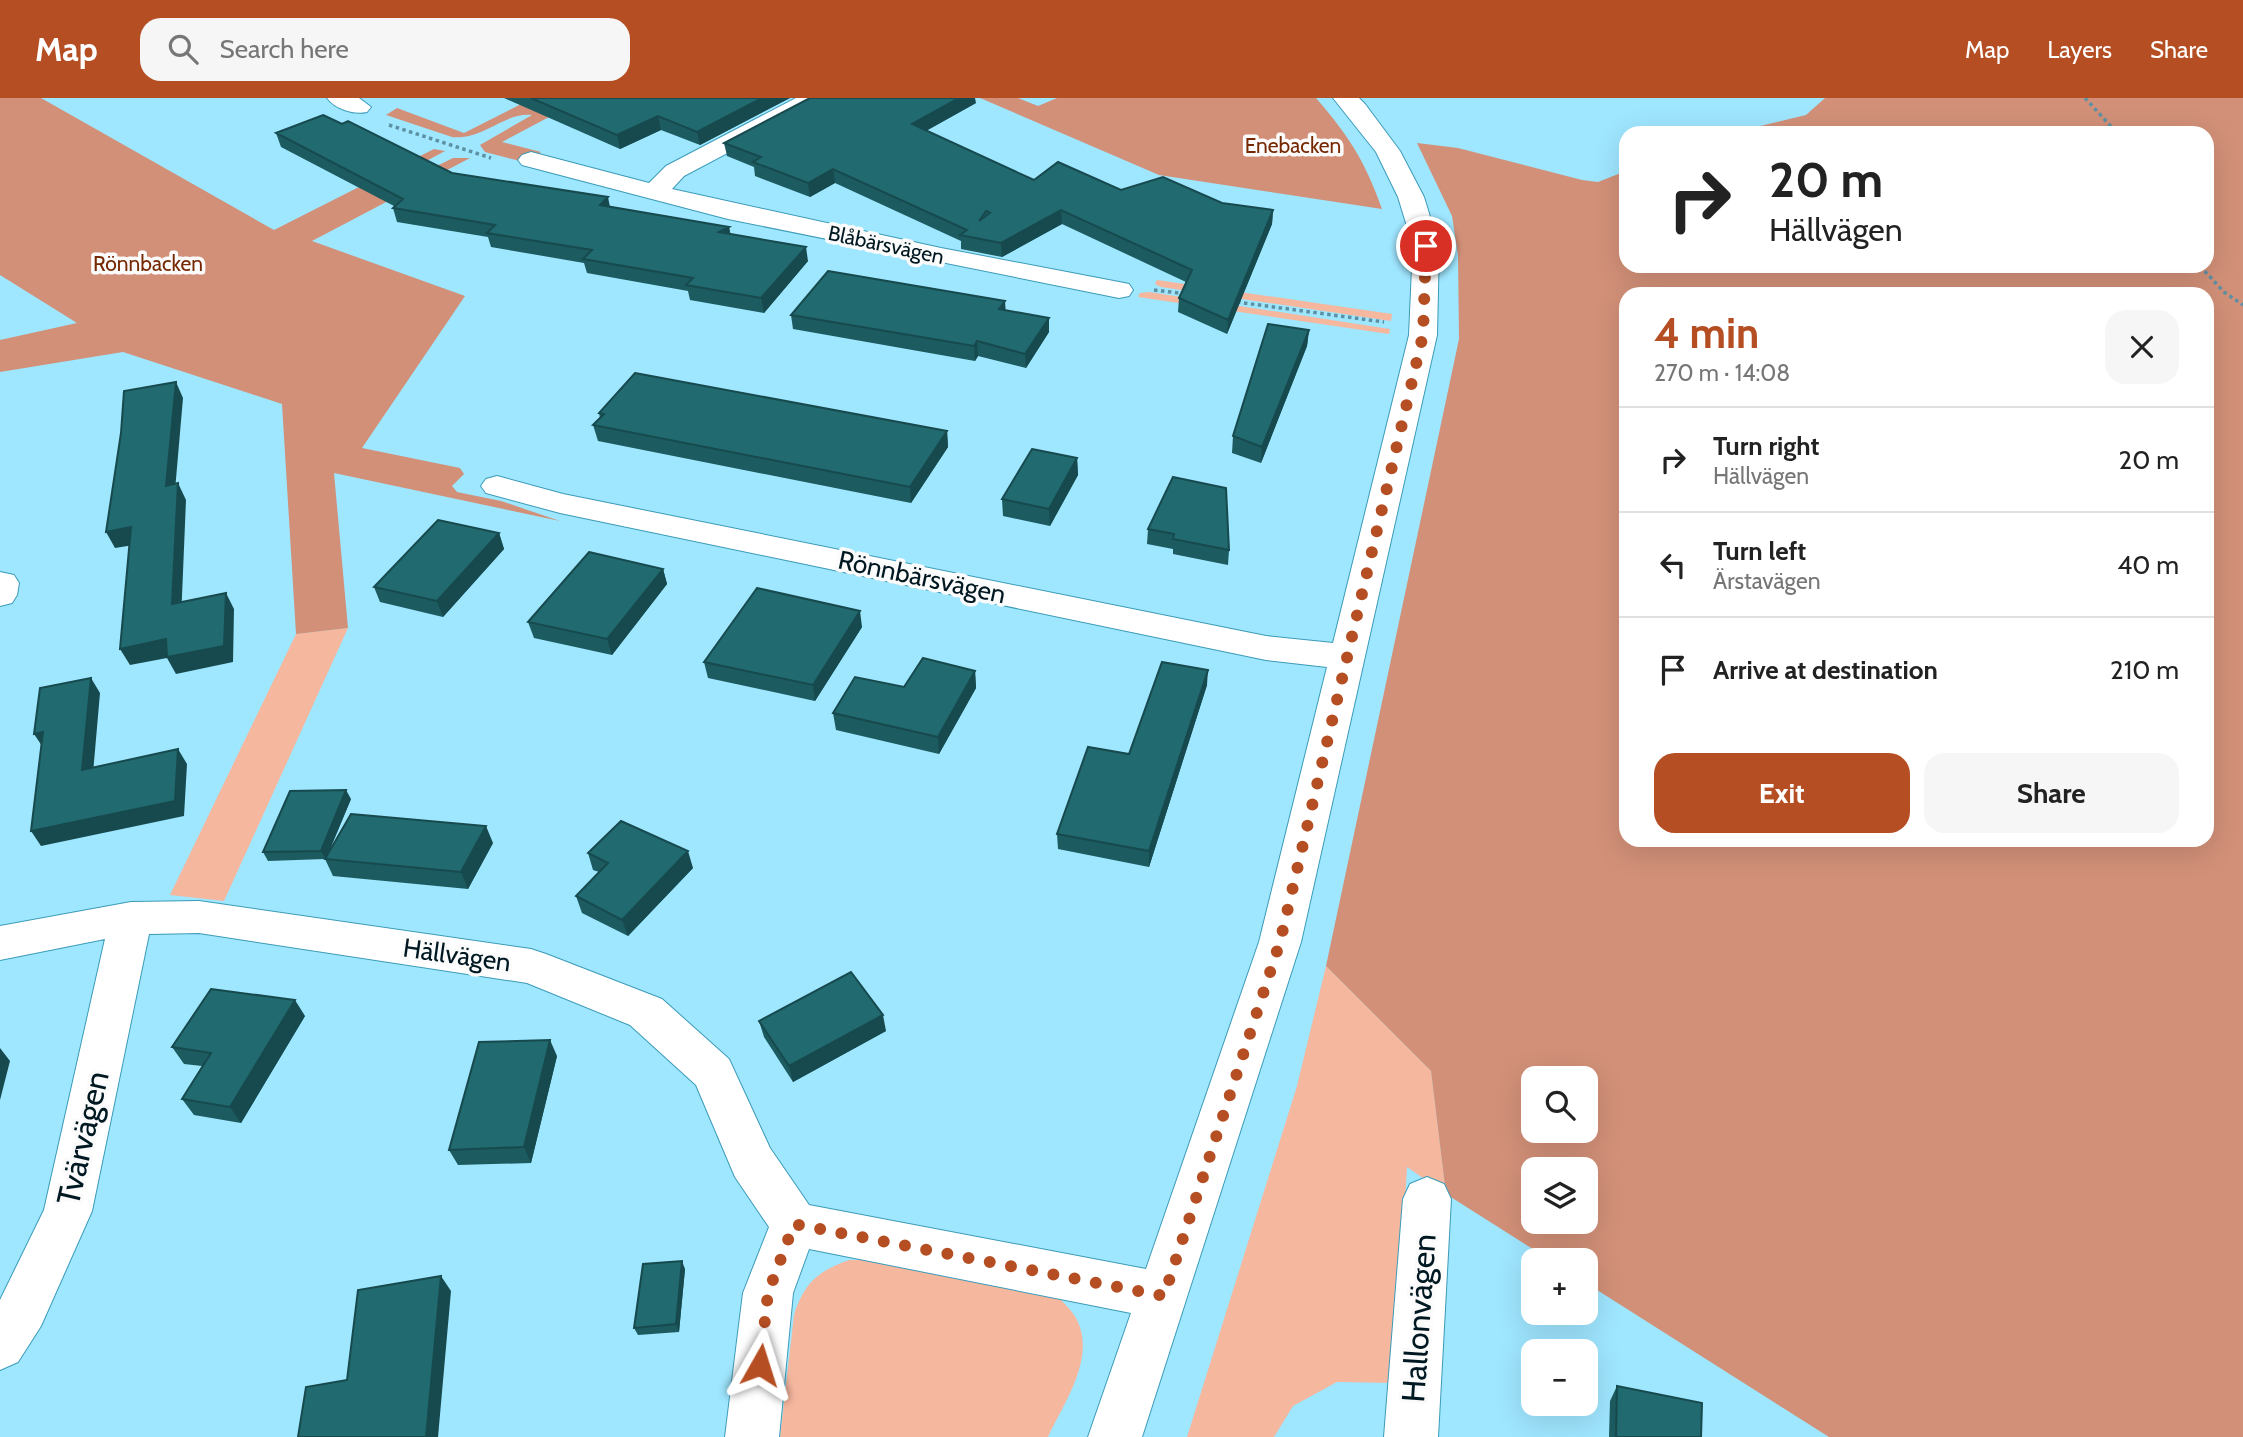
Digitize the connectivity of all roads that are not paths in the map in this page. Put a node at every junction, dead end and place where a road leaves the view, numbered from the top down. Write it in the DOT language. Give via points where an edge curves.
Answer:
graph roads {
  1 [pos="814,98"];
  2 [pos="1345,98"];
  3 [pos="531,160"];
  4 [pos="655,191"];
  5 [pos="1119,290"];
  6 [pos="497,486"];
  7 [pos="1349,657"];
  8 [pos="131,918"];
  9 [pos="0,943"];
  10 [pos="1427,1199"];
  11 [pos="794,1224"];
  12 [pos="1164,1296"];
  13 [pos="0,1345"];
  14 [pos="752,1437"];
  15 [pos="1115,1437"];
  16 [pos="1410,1437"];
  1 -- 4 [label="street" via="674,171"];
  2 -- 7 [label="street" via="1388,151 1411,197 1426,246 1423,327"];
  3 -- 4 [label="street, Blåbärsvägen"];
  4 -- 5 [label="street, Blåbärsvägen" via="829,233"];
  6 -- 7 [label="street, Rönnbärsvägen" via="560,503 1266,648"];
  7 -- 12 [label="street" via="1280,942"];
  8 -- 9 [label="street, Hällvägen"];
  8 -- 11 [label="street, Hällvägen" via="199,917 531,966 646,1012 713,1073 752,1162"];
  8 -- 13 [label="street, Tvärvägen" via="68,1211 23,1308"];
  10 -- 16 [label="street, Hallonvägen"];
  11 -- 12 [label="street"];
  11 -- 14 [label="street" via="768,1293"];
  12 -- 15 [label="street"];
}
